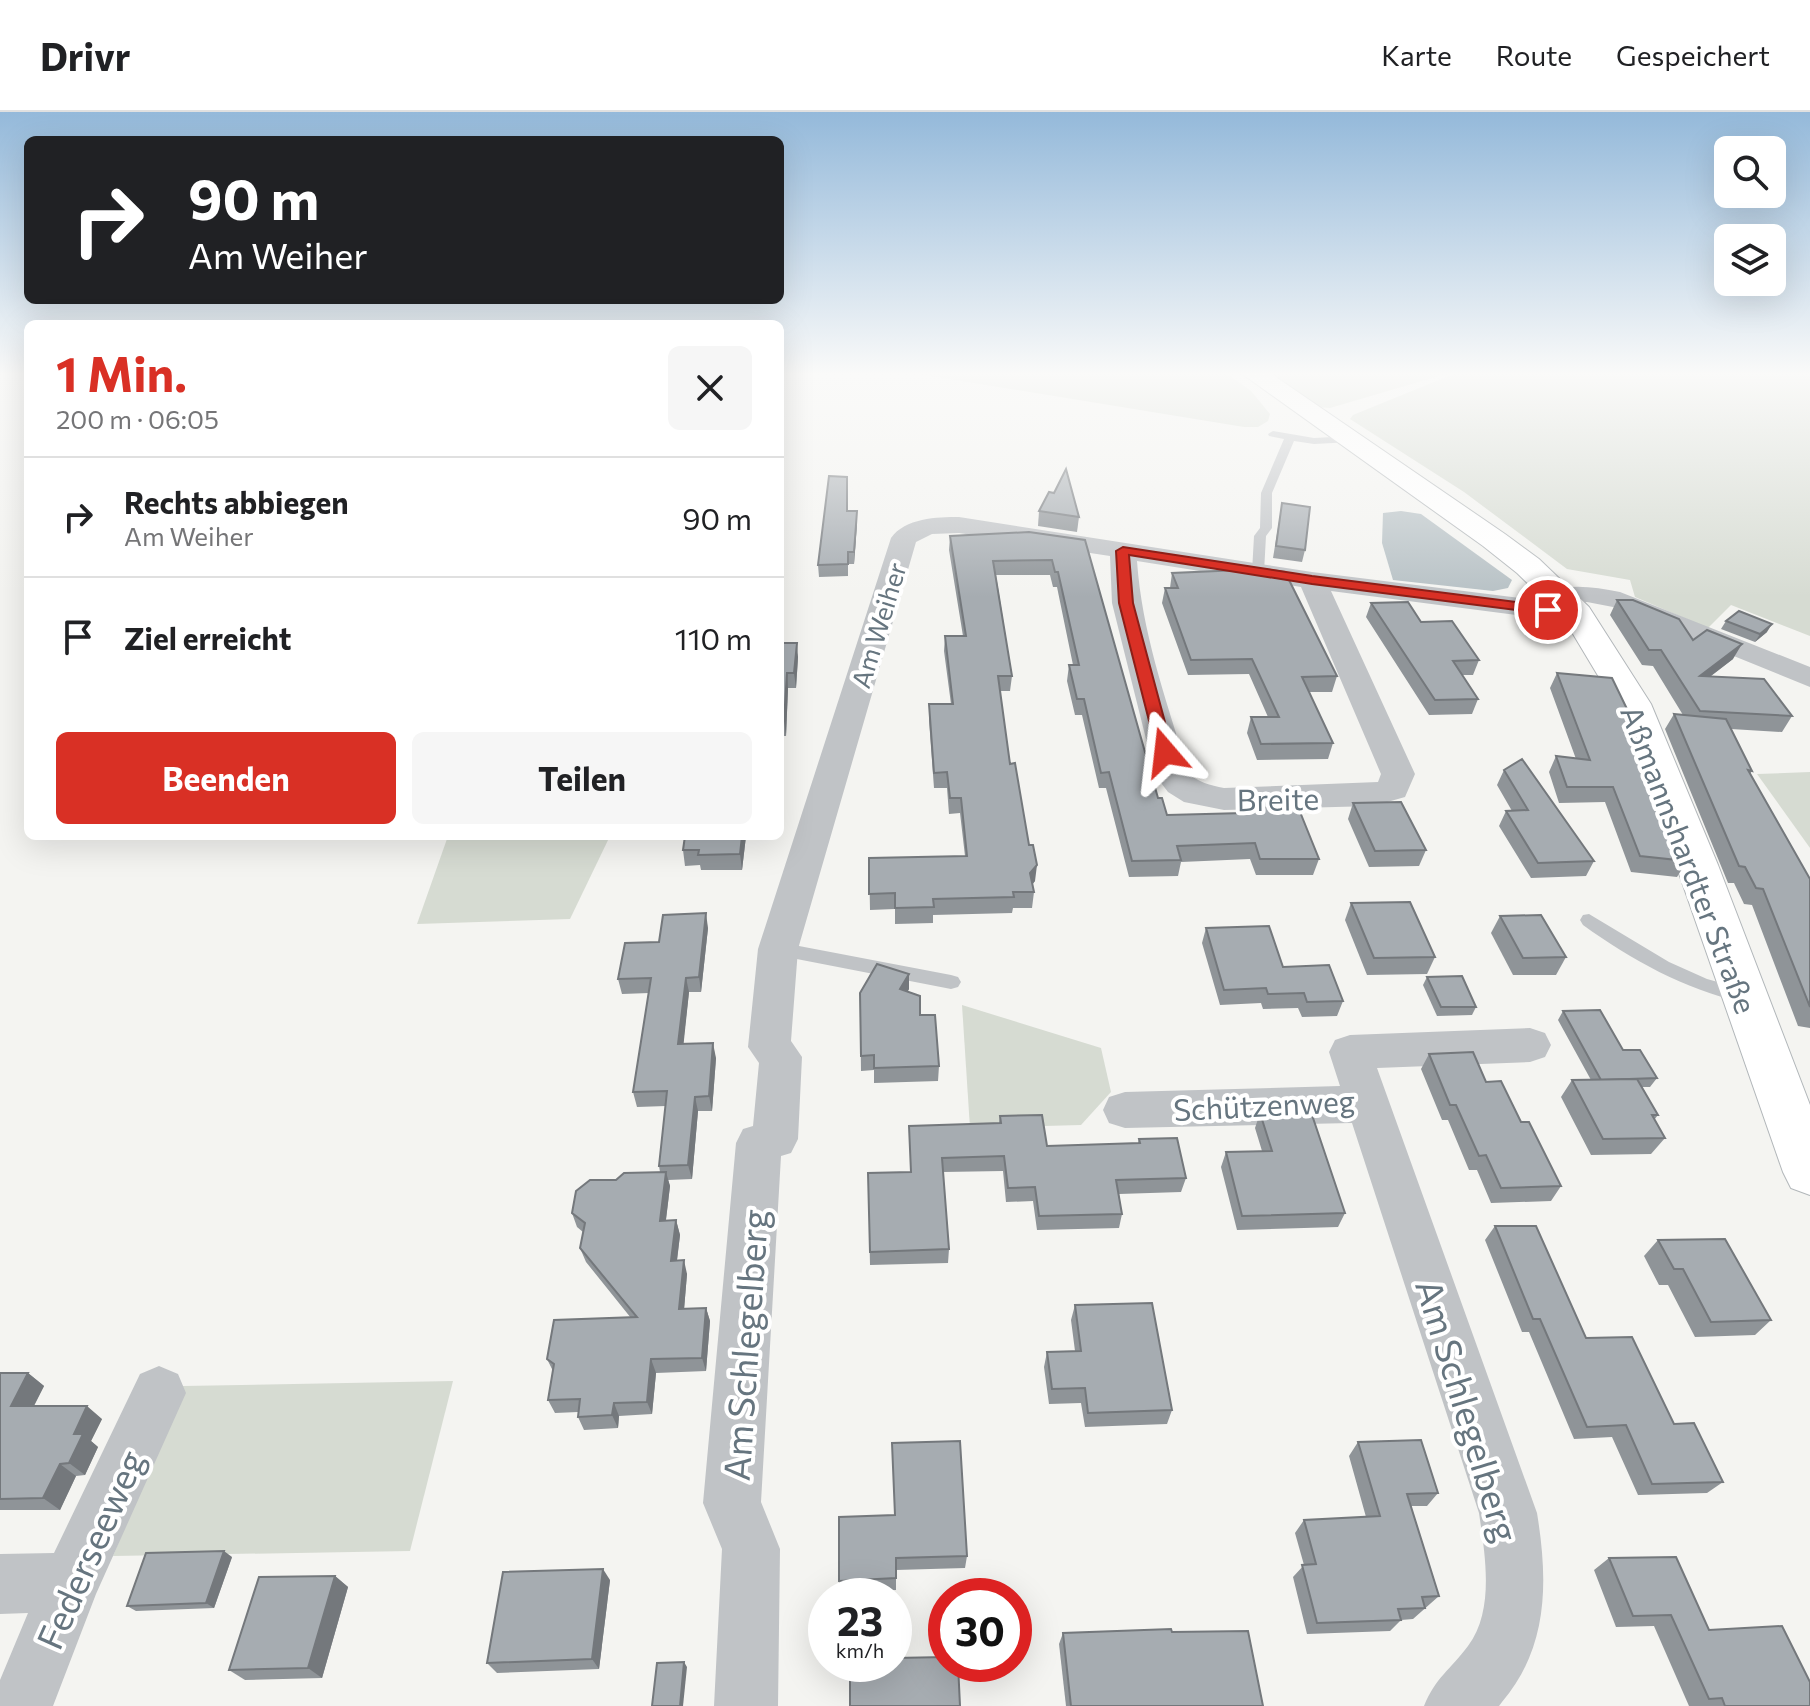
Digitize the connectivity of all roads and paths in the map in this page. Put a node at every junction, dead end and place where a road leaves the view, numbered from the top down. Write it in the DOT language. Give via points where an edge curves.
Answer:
graph roads {
  1 [pos="1285,447"];
  2 [pos="1364,447"];
  3 [pos="1123,551"];
  4 [pos="1258,572"];
  5 [pos="1312,580"];
  6 [pos="1569,605"];
  7 [pos="1810,678"];
  8 [pos="1589,920"];
  9 [pos="778,949"];
  10 [pos="951,982"];
  11 [pos="1743,996"];
  12 [pos="1530,1045"];
  13 [pos="769,1047"];
  14 [pos="1368,1104"];
  15 [pos="1125,1110"];
  16 [pos="1810,1172"];
  17 [pos="159,1393"];
  18 [pos="71,1582"];
  19 [pos="0,1584"];
  20 [pos="21,1706"];
  21 [pos="746,1706"];
  22 [pos="1456,1706"];
  1 -- 4 [label="lane" via="1264,505 1266,528 1260,536"];
  2 -- 6 [label="main road, Aßmannshardter Straße" via="1494,540"];
  3 -- 4 [label="street, Am Weiher"];
  3 -- 5 [label="street, Breite" via="1126,603 1172,775 1196,794 1224,799 1373,795 1393,789 1398,781"];
  3 -- 9 [label="street, Am Weiher" via="959,525 918,528 904,538"];
  4 -- 5 [label="street, Am Weiher"];
  5 -- 6 [label="street, Am Weiher"];
  6 -- 7 [label="street, Am Weiher" via="1587,594 1620,600"];
  6 -- 11 [label="main road, Aßmannshardter Straße" via="1607,657 1638,716"];
  8 -- 11 [label="lane" via="1627,948 1702,987"];
  9 -- 10 [label="lane"];
  9 -- 13 [label="street, Am Weiher"];
  11 -- 16 [label="main road, Aßmannshardter Straße"];
  12 -- 14 [label="street, Schützenweg" via="1350,1052"];
  13 -- 21 [label="street, Am Schlegelberg" via="781,1057 775,1139 759,1143 732,1503 751,1549"];
  14 -- 15 [label="street, Schützenweg"];
  14 -- 22 [label="street, Am Schlegelberg" via="1491,1457 1508,1513 1518,1579 1511,1621 1494,1663"];
  17 -- 18 [label="street, Federseeweg"];
  18 -- 19 [label="street"];
  18 -- 20 [label="street, Federseeweg"];
}
